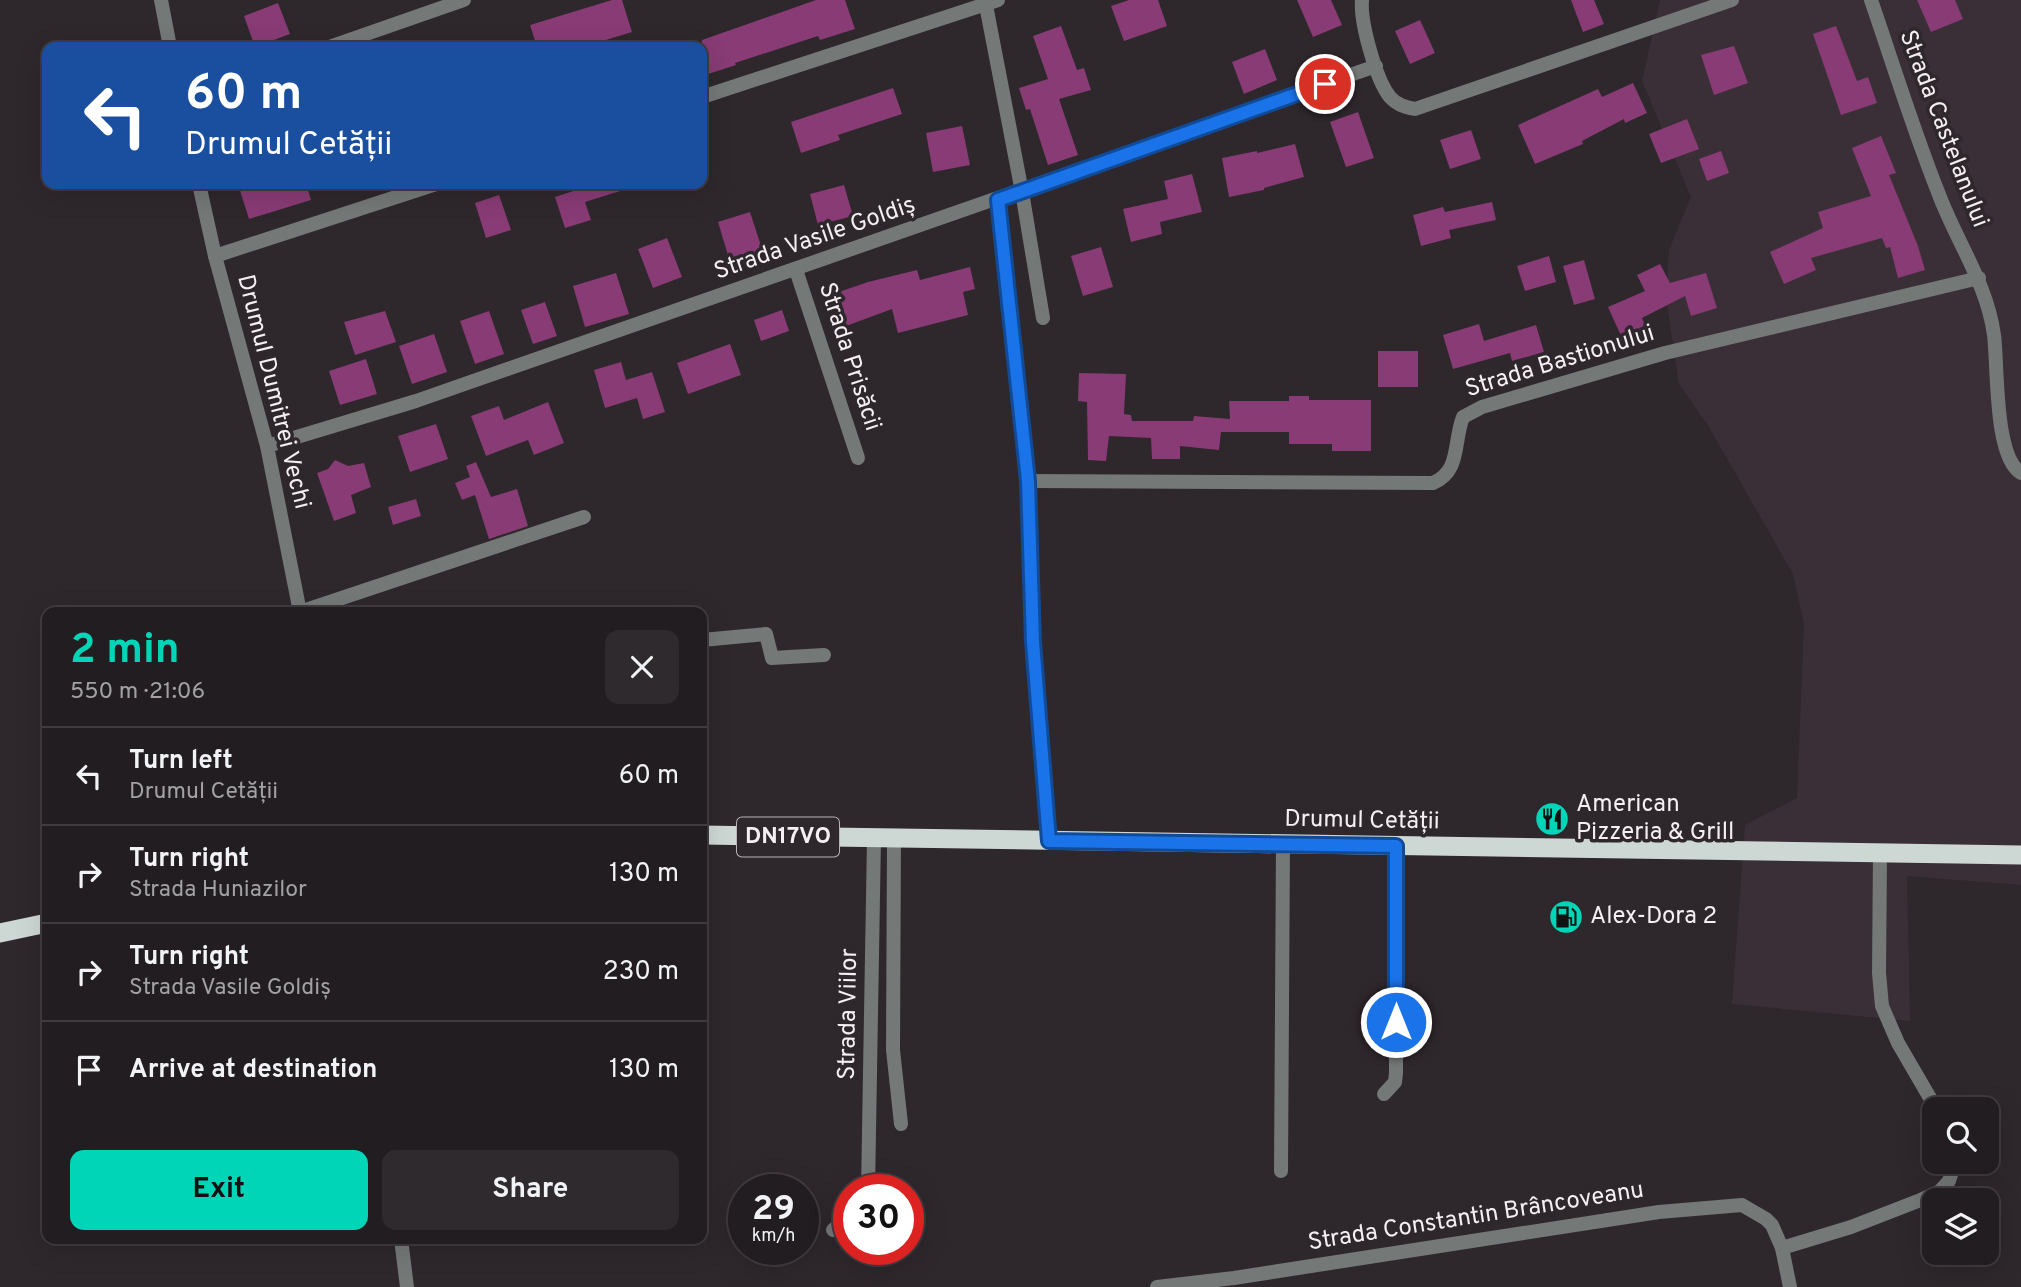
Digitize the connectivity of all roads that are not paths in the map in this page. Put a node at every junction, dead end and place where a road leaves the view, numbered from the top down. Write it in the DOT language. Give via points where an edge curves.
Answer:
graph roads {
  1 [pos="161,0"];
  2 [pos="464,0"];
  3 [pos="1362,0"];
  4 [pos="1732,0"];
  5 [pos="1871,0"];
  6 [pos="990,2"];
  7 [pos="169,42"];
  8 [pos="343,42"];
  9 [pos="1376,66"];
  10 [pos="707,95"];
  11 [pos="200,189"];
  12 [pos="421,189"];
  13 [pos="1022,192"];
  14 [pos="998,200"];
  15 [pos="215,256"];
  16 [pos="796,270"];
  17 [pos="1979,278"];
  18 [pos="1043,318"];
  19 [pos="267,446"];
  20 [pos="858,458"];
  21 [pos="2021,473"];
  22 [pos="1028,481"];
  23 [pos="584,517"];
  24 [pos="299,607"];
  25 [pos="315,607"];
  26 [pos="707,640"];
  27 [pos="824,655"];
  28 [pos="707,835"];
  29 [pos="884,838"];
  30 [pos="1049,841"];
  31 [pos="1283,844"];
  32 [pos="1396,846"];
  33 [pos="1881,853"];
  34 [pos="2021,855"];
  35 [pos="42,924"];
  36 [pos="0,933"];
  37 [pos="1384,1094"];
  38 [pos="1929,1097"];
  39 [pos="901,1124"];
  40 [pos="1281,1171"];
  41 [pos="869,1174"];
  42 [pos="1951,1174"];
  43 [pos="402,1244"];
  44 [pos="1782,1248"];
  45 [pos="407,1287"];
  46 [pos="1157,1287"];
  47 [pos="1790,1287"];
  1 -- 7 [label="street"];
  2 -- 8 [label="street"];
  3 -- 9 [label="street"];
  4 -- 9 [label="street" via="1415,108 1402,107 1391,98"];
  5 -- 17 [label="street, Strada Castelanului" via="1938,194"];
  6 -- 10 [label="street"];
  6 -- 13 [label="street"];
  9 -- 13 [label="street, Strada Vasile Goldiș"];
  11 -- 15 [label="street, Drumul Dumitrei Vechi"];
  12 -- 15 [label="street"];
  13 -- 14 [label="street, Strada Vasile Goldiș"];
  13 -- 18 [label="street"];
  14 -- 16 [label="street, Strada Vasile Goldiș"];
  14 -- 22 [label="street"];
  15 -- 19 [label="street, Drumul Dumitrei Vechi"];
  16 -- 19 [label="street, Strada Vasile Goldiș" via="416,401"];
  16 -- 20 [label="street, Strada Prisăcii"];
  17 -- 21 [label="street, Strada Castelanului" via="1994,333 2007,457"];
  17 -- 22 [label="street, Strada Bastionului" via="1665,353 1482,407 1462,417 1454,460 1445,478 1433,483"];
  19 -- 24 [label="street, Drumul Dumitrei Vechi"];
  22 -- 30 [label="street" via="1033,642"];
  23 -- 25 [label="street"];
  26 -- 27 [label="street" via="766,634 772,658"];
  28 -- 29 [label="highway, Drumul Cetății / DN17VO"];
  29 -- 30 [label="highway, Drumul Cetății / DN17VO"];
  29 -- 39 [label="street"];
  29 -- 41 [label="street, Strada Viilor"];
  30 -- 31 [label="highway, Drumul Cetății / DN17VO"];
  31 -- 32 [label="highway, Drumul Cetății / DN17VO"];
  31 -- 40 [label="street"];
  32 -- 33 [label="highway, Drumul Cetății / DN17VO"];
  32 -- 37 [label="street" via="1396,1073 1395,1082"];
  33 -- 34 [label="highway, Drumul Cetății / DN17VO"];
  33 -- 38 [label="street" via="1882,1006"];
  35 -- 36 [label="highway"];
  42 -- 44 [label="street" via="1940,1191 1929,1196"];
  43 -- 45 [label="street"];
  44 -- 46 [label="street, Strada Constantin Brâncoveanu" via="1766,1219 1742,1205 1659,1212"];
  44 -- 47 [label="street, Strada Constantin Brâncoveanu"];
}
